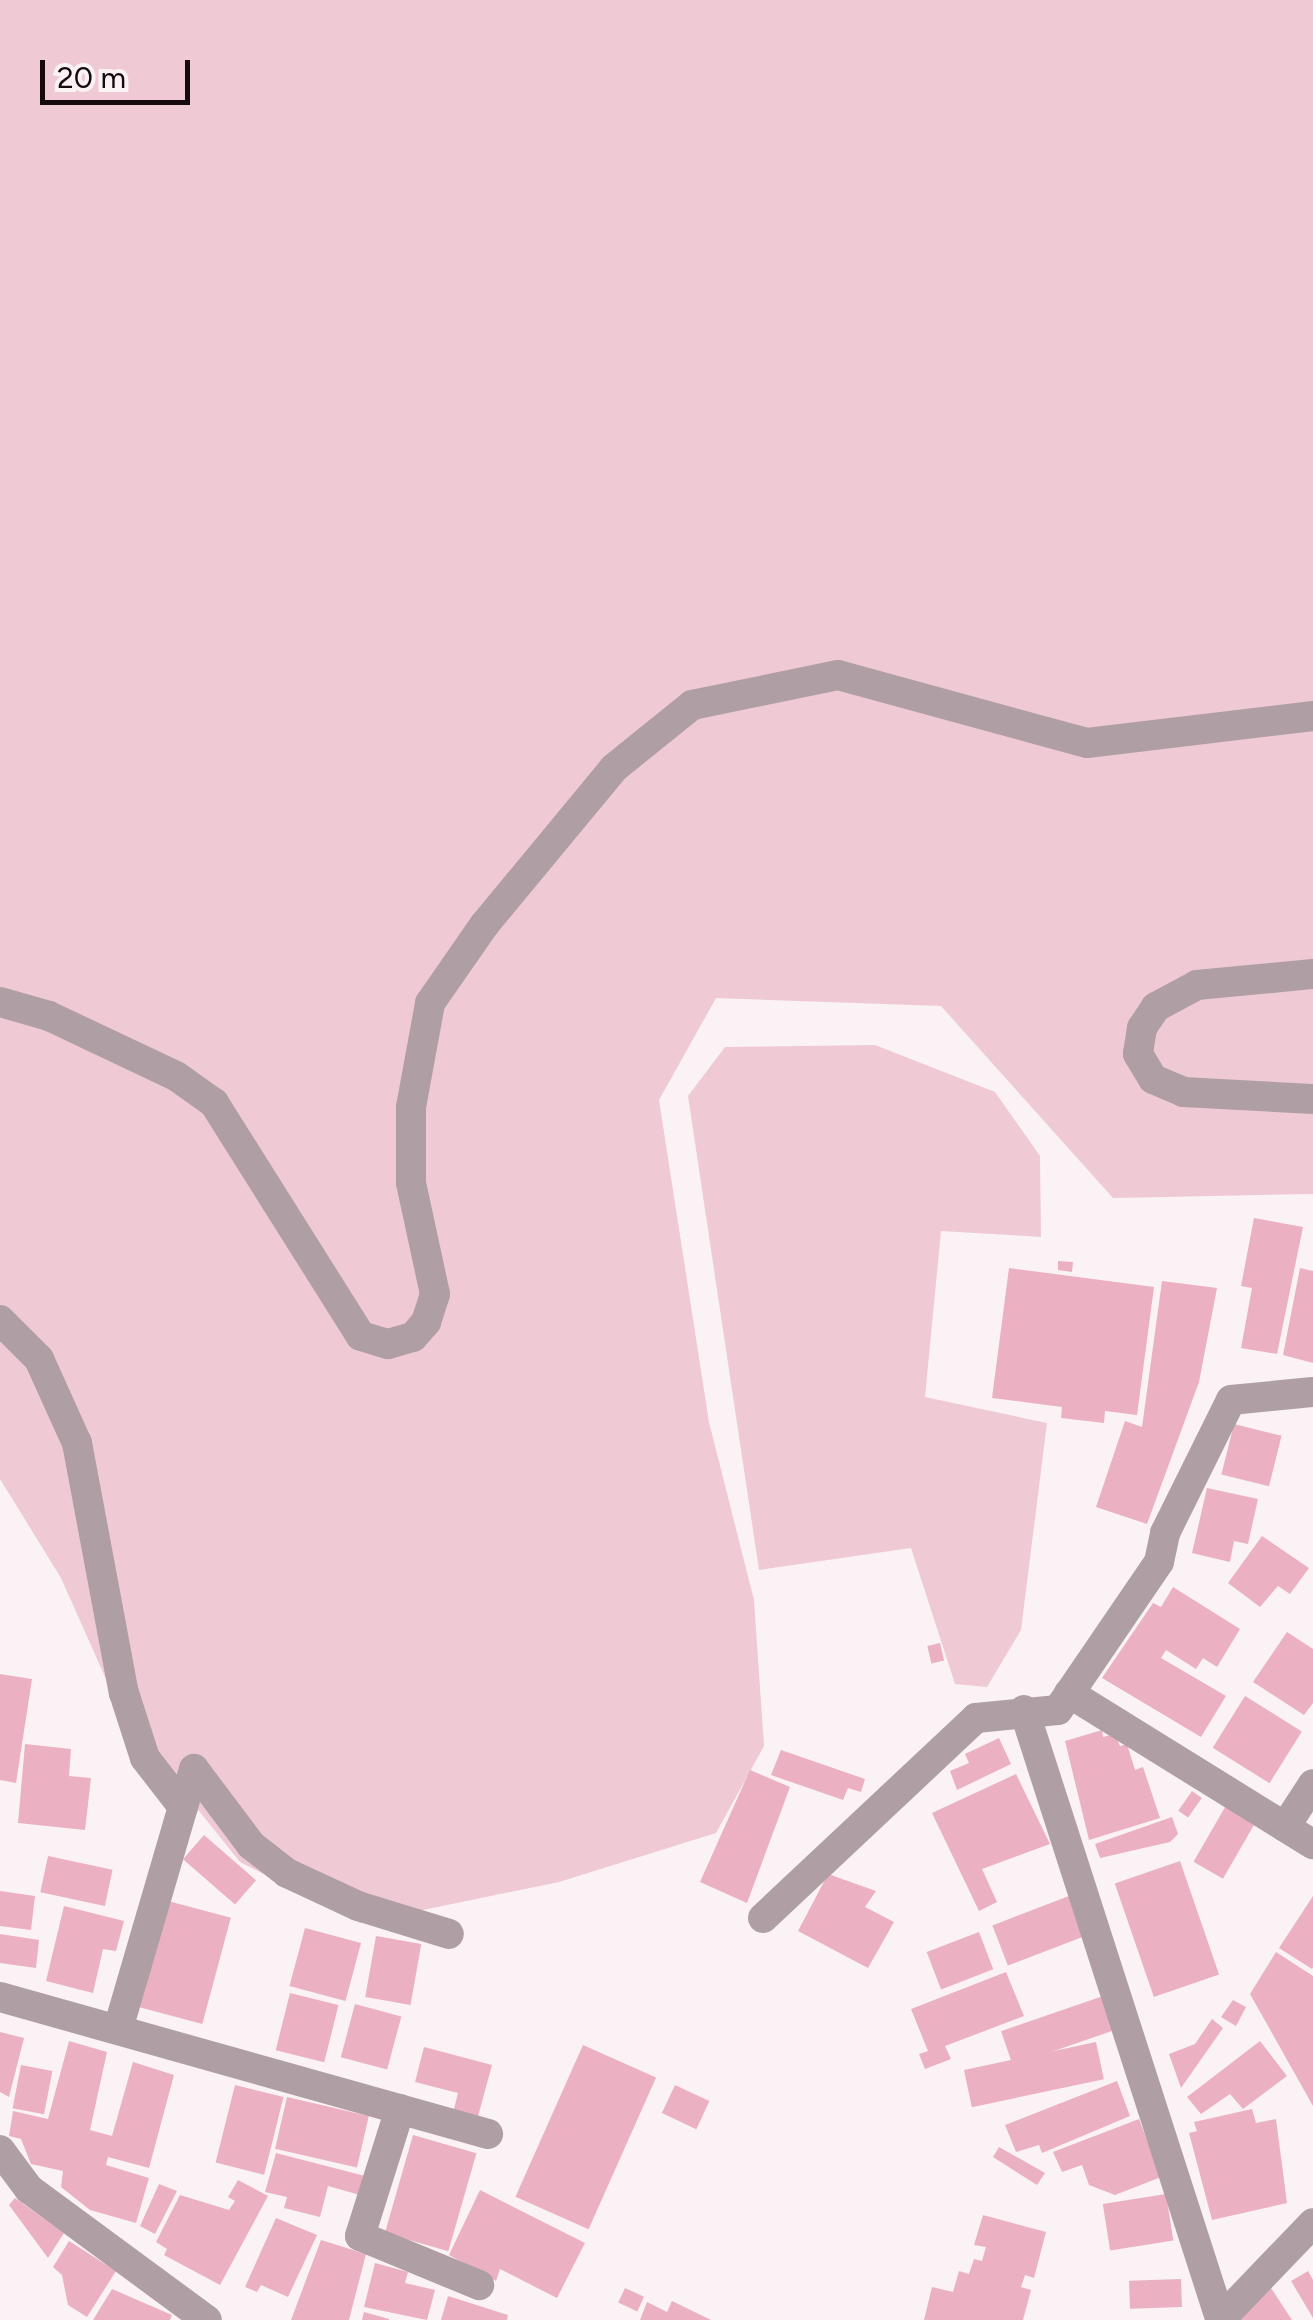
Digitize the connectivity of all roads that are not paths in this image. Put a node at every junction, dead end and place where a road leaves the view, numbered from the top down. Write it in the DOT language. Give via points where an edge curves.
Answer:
graph roads {
  1 [pos="1313,716"];
  2 [pos="1313,974"];
  3 [pos="0,1002"];
  4 [pos="1313,1099"];
  5 [pos="0,1320"];
  6 [pos="1313,1392"];
  7 [pos="1069,1693"];
  8 [pos="1024,1710"];
  9 [pos="1313,1784"];
  10 [pos="183,1807"];
  11 [pos="1285,1827"];
  12 [pos="1313,1844"];
  13 [pos="762,1918"];
  14 [pos="448,1934"];
  15 [pos="0,1997"];
  16 [pos="118,2030"];
  17 [pos="400,2109"];
  18 [pos="488,2134"];
  19 [pos="0,2150"];
  20 [pos="1313,2223"];
  21 [pos="479,2286"];
  22 [pos="1219,2318"];
  23 [pos="207,2320"];
  1 -- 3 [label="street" via="1087,743 838,675 692,705 614,768 485,924 430,1003 411,1107 411,1184 435,1294 413,1337 388,1344 361,1336 214,1103 113,1046"];
  2 -- 4 [label="street" via="1198,986 1156,1007 1142,1028 1138,1054 1153,1080 1183,1092"];
  5 -- 10 [label="street" via="39,1359 78,1443 124,1693 146,1758"];
  6 -- 7 [label="street" via="1231,1400 1164,1533 1160,1562"];
  7 -- 8 [label="street" via="1058,1710"];
  7 -- 11 [label="street"];
  8 -- 13 [label="street" via="976,1718"];
  8 -- 22 [label="street"];
  9 -- 11 [label="street"];
  10 -- 14 [label="street" via="194,1769 251,1846 287,1872 358,1906"];
  10 -- 16 [label="street"];
  11 -- 12 [label="street"];
  15 -- 16 [label="street"];
  16 -- 17 [label="street"];
  17 -- 18 [label="street"];
  17 -- 21 [label="street" via="360,2236"];
  19 -- 23 [label="street" via="29,2189"];
  20 -- 22 [label="street"];
}
